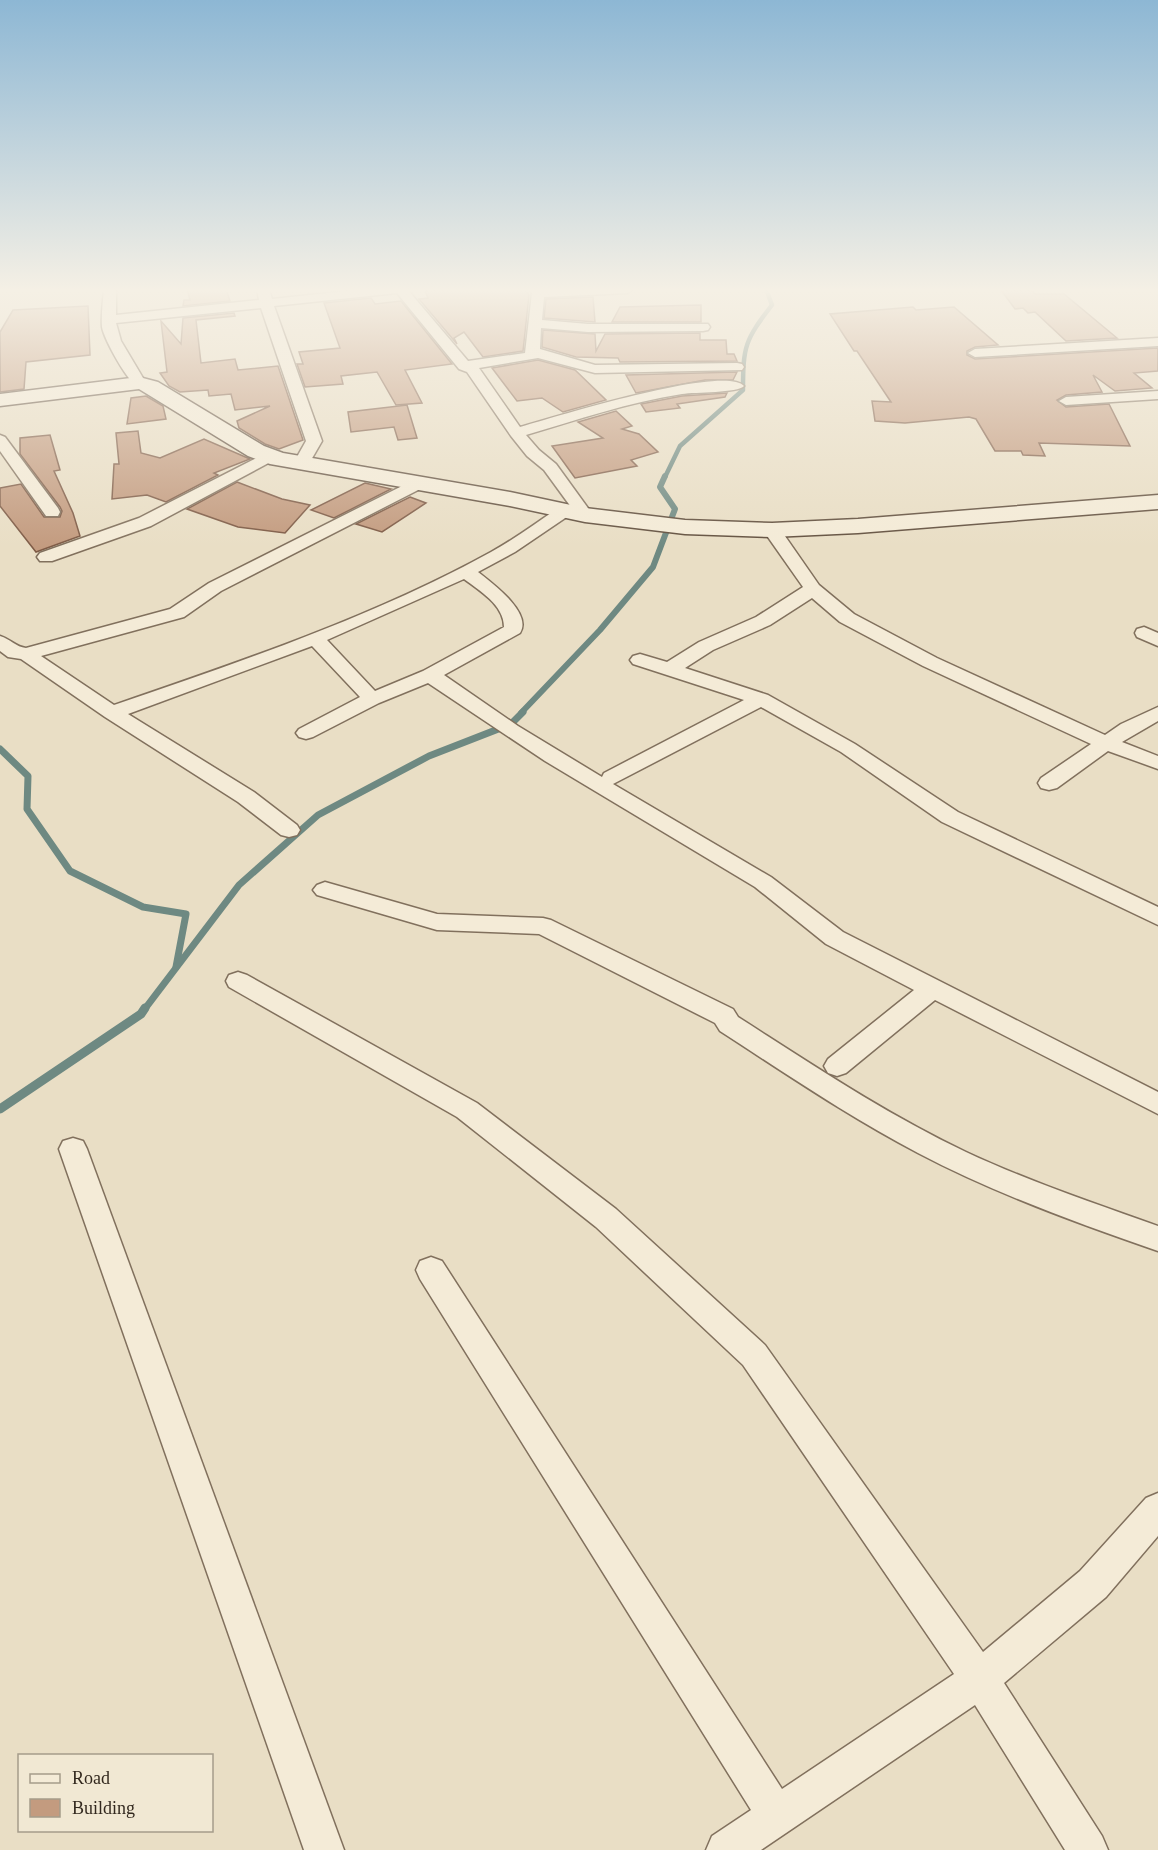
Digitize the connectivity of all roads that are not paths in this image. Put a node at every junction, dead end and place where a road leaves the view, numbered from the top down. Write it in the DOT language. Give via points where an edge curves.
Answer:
graph roads {
  1 [pos="134,375"];
  2 [pos="292,375"];
  3 [pos="476,375"];
  4 [pos="139,383"];
  5 [pos="737,386"];
  6 [pos="1158,395"];
  7 [pos="0,400"];
  8 [pos="1066,401"];
  9 [pos="516,433"];
  10 [pos="0,440"];
  11 [pos="270,456"];
  12 [pos="301,464"];
  13 [pos="418,484"];
  14 [pos="1157,504"];
  15 [pos="52,512"];
  16 [pos="576,513"];
  17 [pos="772,530"];
  18 [pos="46,557"];
  19 [pos="465,571"];
  20 [pos="813,589"];
  21 [pos="316,639"];
  22 [pos="0,642"];
  23 [pos="26,654"];
  24 [pos="640,660"];
  25 [pos="670,669"];
  26 [pos="430,675"];
  27 [pos="372,699"];
  28 [pos="761,699"];
  29 [pos="112,713"];
  30 [pos="1158,713"];
  31 [pos="306,733"];
  32 [pos="1106,743"];
  33 [pos="1158,763"];
  34 [pos="612,778"];
  35 [pos="1049,783"];
  36 [pos="289,830"];
  37 [pos="325,890"];
  38 [pos="1158,917"];
  39 [pos="238,981"];
  40 [pos="933,988"];
  41 [pos="837,1066"];
  42 [pos="1158,1104"];
  43 [pos="73,1149"];
  44 [pos="1158,1239"];
  45 [pos="431,1270"];
  46 [pos="1158,1510"];
  47 [pos="980,1679"];
  48 [pos="777,1816"];
  49 [pos="324,1850"];
  50 [pos="726,1850"];
  51 [pos="1088,1850"];
  1 -- 4 [label="street"];
  2 -- 12 [label="street" via="314,441"];
  3 -- 9 [label="street"];
  4 -- 7 [label="street"];
  4 -- 11 [label="street" via="152,386 230,436"];
  5 -- 9 [label="street" via="707,385"];
  6 -- 8 [label="street"];
  9 -- 16 [label="street" via="556,475"];
  10 -- 15 [label="street"];
  11 -- 12 [label="street"];
  11 -- 18 [label="street" via="145,522"];
  12 -- 13 [label="street"];
  13 -- 16 [label="street"];
  13 -- 23 [label="street" via="215,587 177,613"];
  14 -- 17 [label="street"];
  16 -- 17 [label="street" via="685,528"];
  16 -- 19 [label="street"];
  17 -- 20 [label="street"];
  19 -- 21 [label="street"];
  19 -- 26 [label="street" via="496,594 513,618 513,629"];
  20 -- 25 [label="street" via="763,621 706,646"];
  20 -- 32 [label="street" via="847,618 930,662"];
  21 -- 27 [label="street"];
  21 -- 29 [label="street"];
  22 -- 23 [label="street"];
  23 -- 29 [label="street"];
  24 -- 25 [label="street"];
  25 -- 28 [label="street"];
  26 -- 27 [label="street"];
  26 -- 40 [label="street" via="482,714 767,884 828,937"];
  27 -- 31 [label="street"];
  28 -- 34 [label="street"];
  28 -- 38 [label="street" via="848,748 950,818"];
  29 -- 36 [label="street" via="246,797"];
  30 -- 32 [label="street"];
  32 -- 33 [label="street"];
  32 -- 35 [label="street"];
  37 -- 44 [label="street" via="437,922 543,926 724,1016 729,1024 878,1118 958,1160"];
  39 -- 47 [label="street" via="467,1110 606,1218 754,1355"];
  40 -- 41 [label="street"];
  40 -- 42 [label="street"];
  43 -- 49 [label="street"];
  45 -- 48 [label="street"];
  46 -- 47 [label="street" via="1093,1584"];
  47 -- 48 [label="street"];
  47 -- 51 [label="street"];
  48 -- 50 [label="street"];
}
